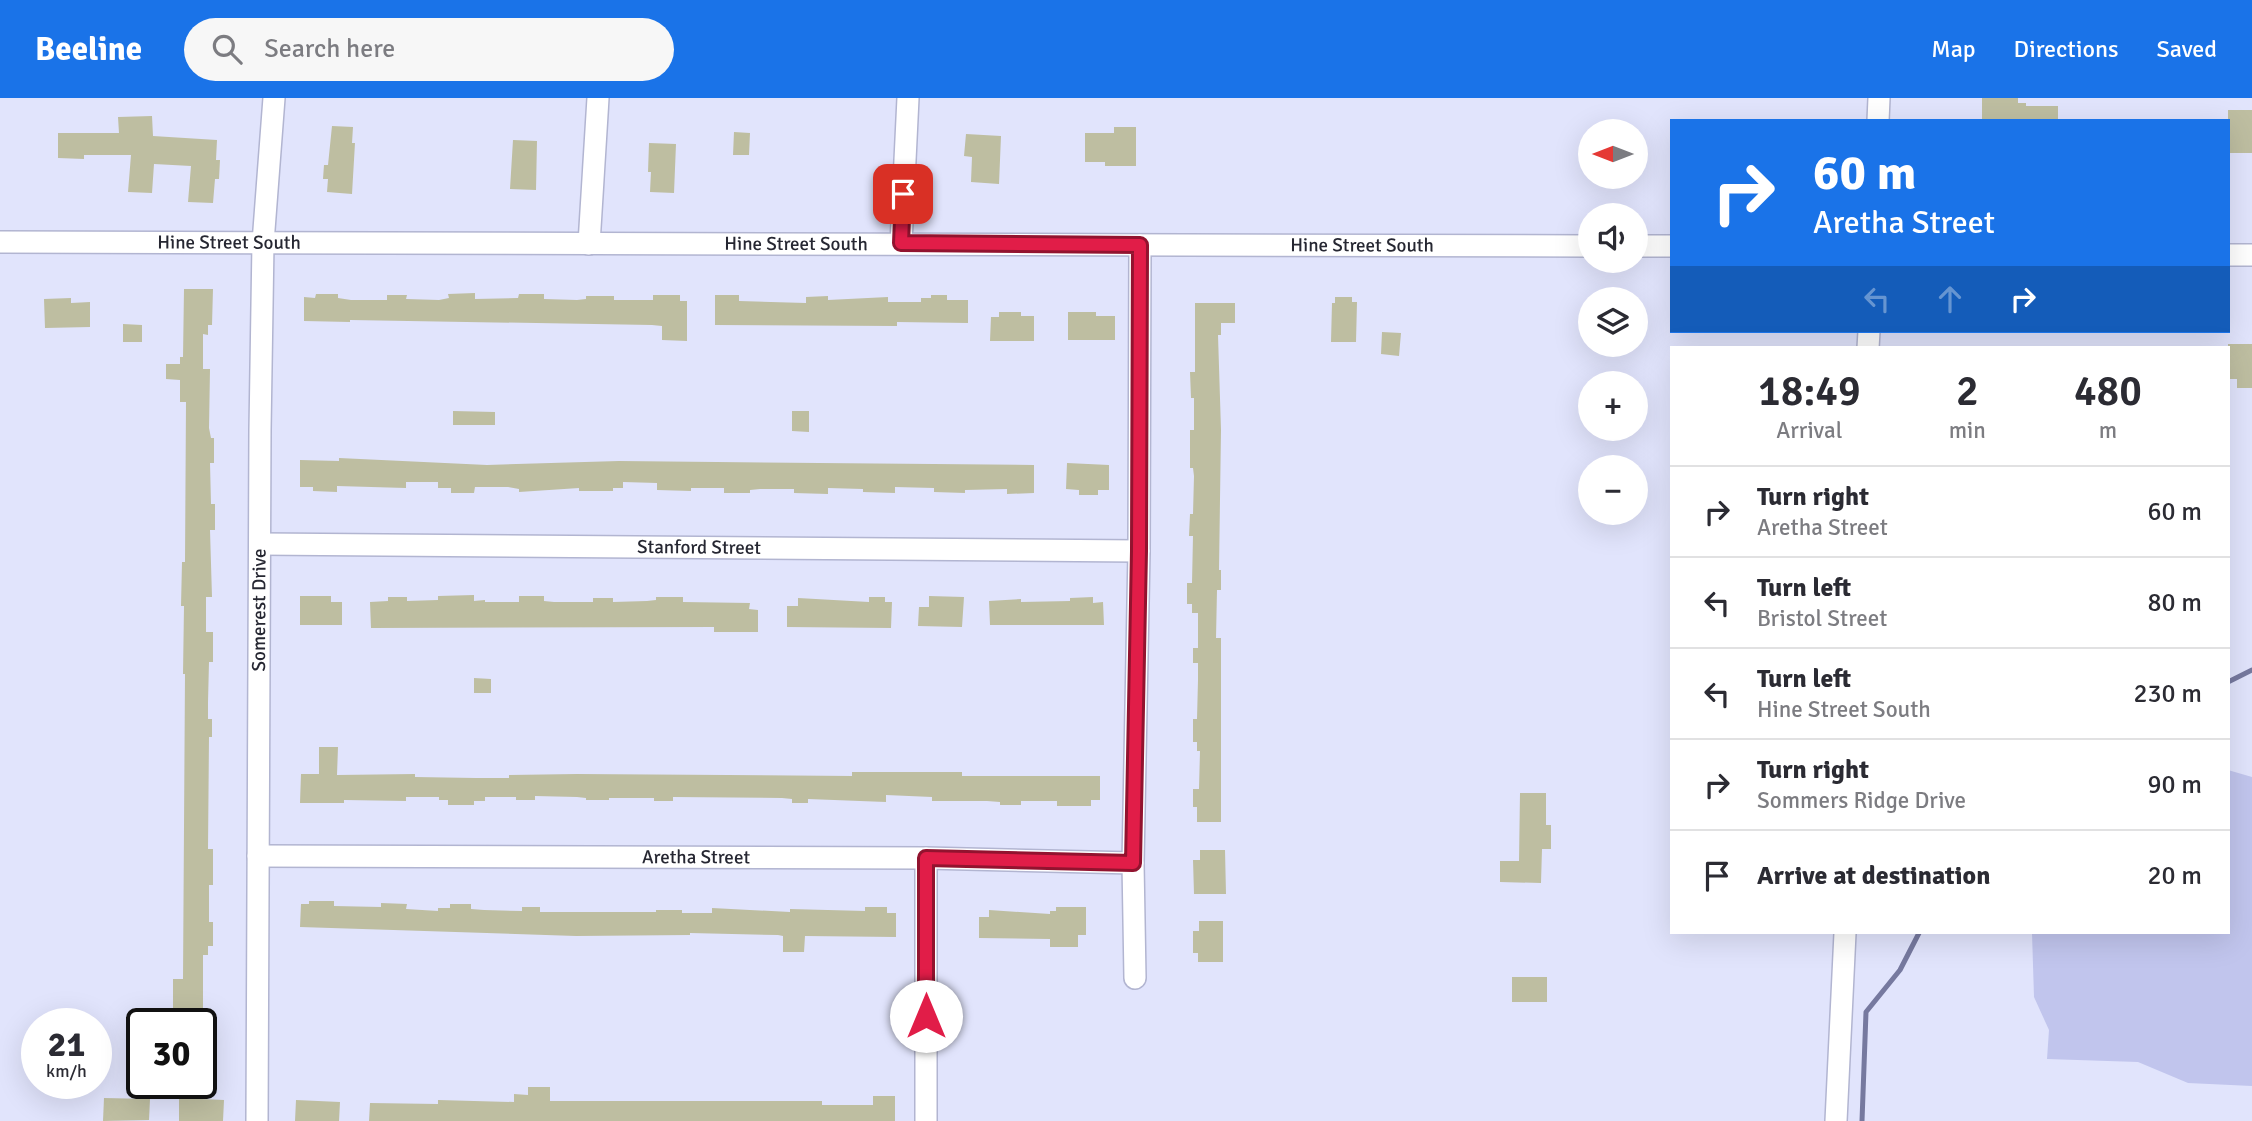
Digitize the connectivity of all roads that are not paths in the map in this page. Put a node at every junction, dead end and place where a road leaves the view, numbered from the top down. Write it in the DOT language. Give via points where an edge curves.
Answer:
graph roads {
  1 [pos="274,98"];
  2 [pos="598,98"];
  3 [pos="908,98"];
  4 [pos="1879,98"];
  5 [pos="1878,119"];
  6 [pos="0,242"];
  7 [pos="263,243"];
  8 [pos="901,243"];
  9 [pos="589,244"];
  10 [pos="1140,245"];
  11 [pos="1578,246"];
  12 [pos="1648,246"];
  13 [pos="1670,246"];
  14 [pos="2230,255"];
  15 [pos="2252,255"];
  16 [pos="260,544"];
  17 [pos="1139,551"];
  18 [pos="258,856"];
  19 [pos="926,858"];
  20 [pos="1133,863"];
  21 [pos="1845,934"];
  22 [pos="1135,978"];
  23 [pos="257,1121"];
  24 [pos="926,1121"];
  25 [pos="1836,1121"];
  1 -- 7 [label="street, Somerest Drive"];
  2 -- 9 [label="street"];
  3 -- 8 [label="street"];
  4 -- 5 [label="street"];
  6 -- 7 [label="street, Hine Street South"];
  7 -- 9 [label="street, Hine Street South"];
  7 -- 16 [label="street, Somerest Drive"];
  8 -- 9 [label="street, Hine Street South"];
  8 -- 10 [label="street, Hine Street South"];
  10 -- 11 [label="street, Hine Street South"];
  10 -- 17 [label="street"];
  12 -- 13 [label="street"];
  14 -- 15 [label="street"];
  16 -- 17 [label="street, Stanford Street"];
  16 -- 18 [label="street, Somerest Drive"];
  17 -- 20 [label="street"];
  18 -- 19 [label="street, Aretha Street"];
  18 -- 23 [label="street, Somerest Drive"];
  19 -- 20 [label="street, Aretha Street"];
  19 -- 24 [label="street"];
  20 -- 22 [label="street"];
  21 -- 25 [label="street"];
}
